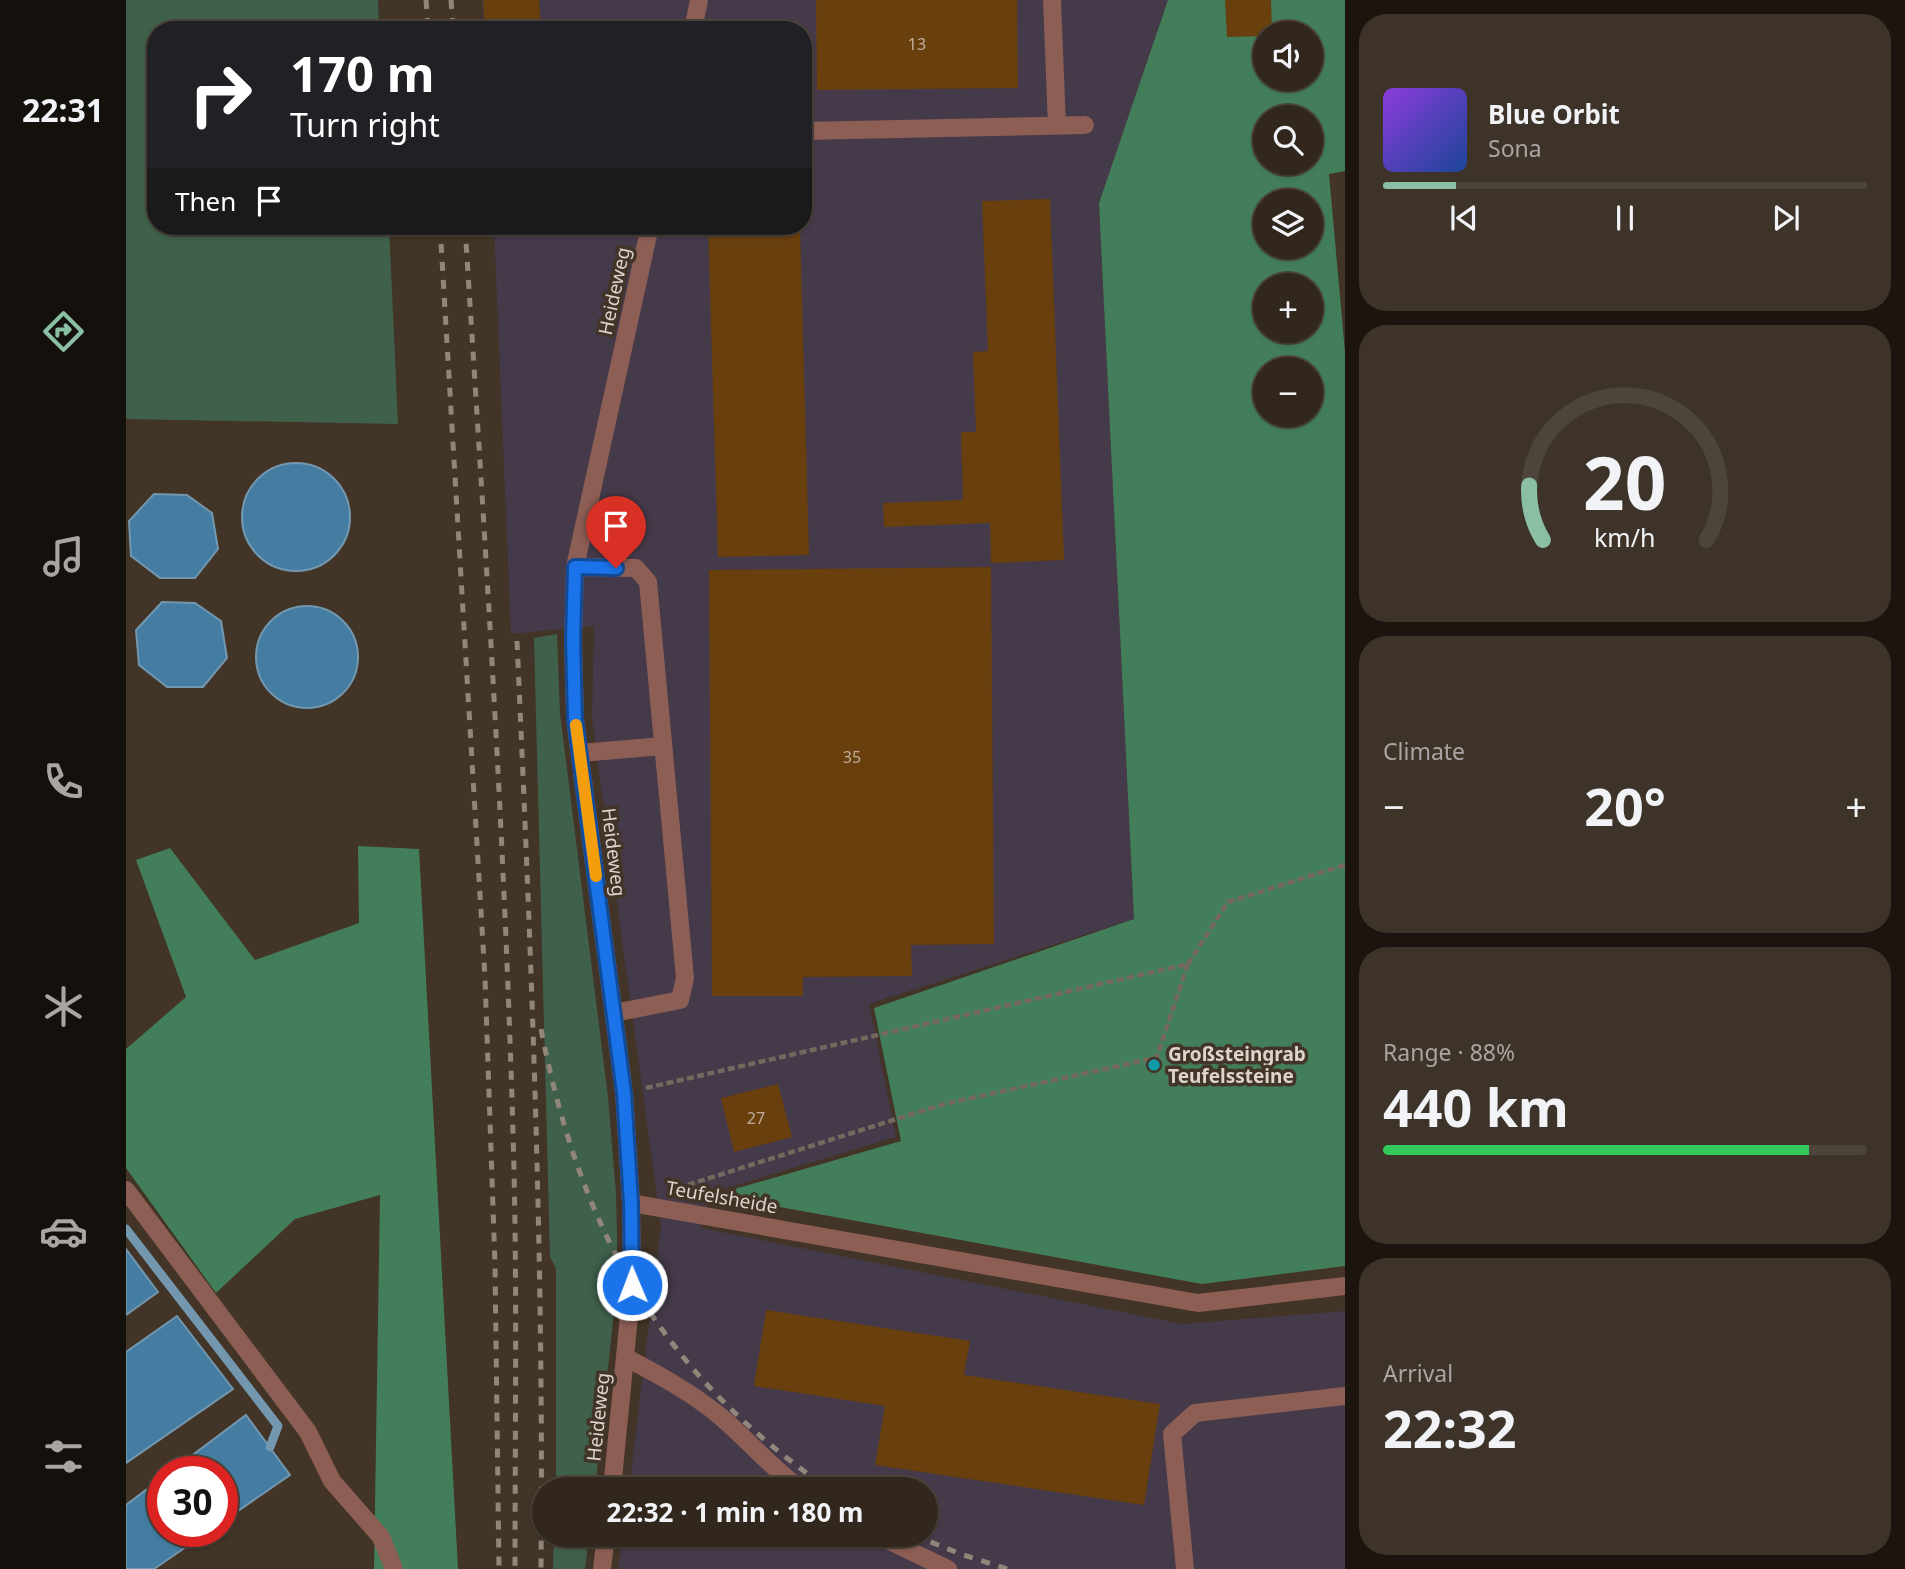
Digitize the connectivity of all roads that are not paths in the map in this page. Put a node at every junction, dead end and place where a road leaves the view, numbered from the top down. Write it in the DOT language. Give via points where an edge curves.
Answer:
graph roads {
  1 [pos="699,0"];
  2 [pos="1052,0"];
  3 [pos="695,21"];
  4 [pos="1085,125"];
  5 [pos="1057,126"];
  6 [pos="812,131"];
  7 [pos="648,235"];
  8 [pos="575,567"];
  9 [pos="663,746"];
  10 [pos="580,753"];
  11 [pos="614,1013"];
  12 [pos="126,1190"];
  13 [pos="631,1203"];
  14 [pos="1345,1286"];
  15 [pos="625,1357"];
  16 [pos="1345,1396"];
  17 [pos="613,1477"];
  18 [pos="784,1477"];
  19 [pos="605,1547"];
  20 [pos="902,1547"];
  21 [pos="394,1569"];
  22 [pos="602,1569"];
  23 [pos="948,1569"];
  24 [pos="1185,1569"];
  1 -- 3 [label="street"];
  2 -- 5 [label="street"];
  4 -- 5 [label="street"];
  5 -- 6 [label="street"];
  7 -- 8 [label="street, Heideweg"];
  8 -- 9 [label="street" via="636,568 648,582"];
  8 -- 10 [label="street, Heideweg" via="575,719"];
  9 -- 10 [label="street"];
  9 -- 11 [label="street" via="685,978 680,1000"];
  10 -- 11 [label="street, Heideweg"];
  11 -- 13 [label="street, Heideweg"];
  12 -- 21 [label="street" via="308,1432 332,1481 381,1537"];
  13 -- 14 [label="street, Teufelsheide" via="1198,1303"];
  13 -- 15 [label="street, Heideweg" via="632,1285"];
  15 -- 17 [label="street, Heideweg"];
  15 -- 18 [label="street" via="690,1392"];
  16 -- 24 [label="street" via="1195,1413 1172,1433"];
  19 -- 22 [label="street"];
  20 -- 23 [label="street"];
}
